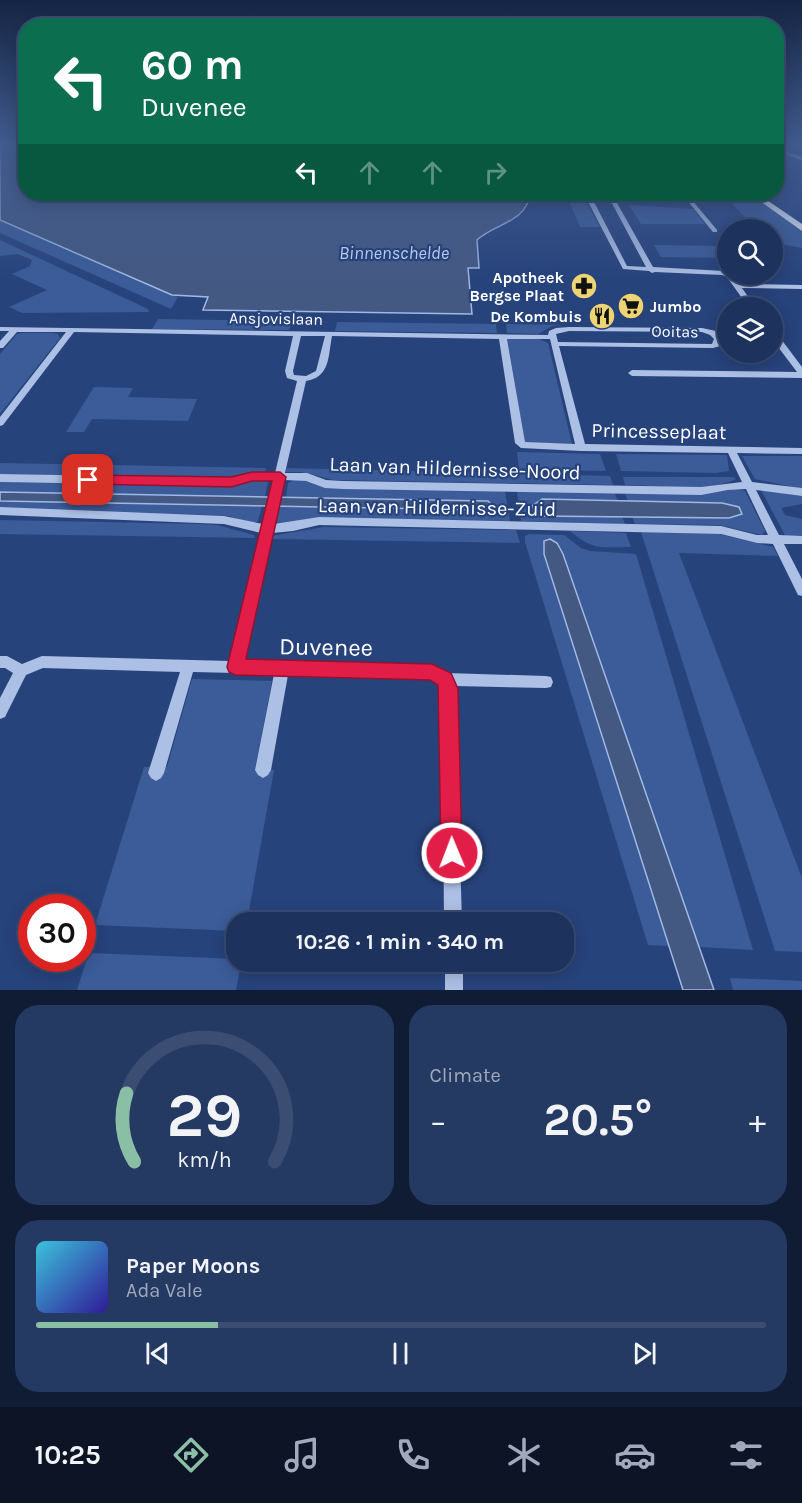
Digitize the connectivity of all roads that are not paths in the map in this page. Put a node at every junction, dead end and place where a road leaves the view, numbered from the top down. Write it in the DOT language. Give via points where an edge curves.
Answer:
graph roads {
  1 [pos="592,201"];
  2 [pos="613,201"];
  3 [pos="690,201"];
  4 [pos="764,201"];
  5 [pos="800,225"];
  6 [pos="606,228"];
  7 [pos="627,228"];
  8 [pos="715,231"];
  9 [pos="652,271"];
  10 [pos="738,286"];
  11 [pos="802,287"];
  12 [pos="746,297"];
  13 [pos="0,329"];
  14 [pos="15,329"];
  15 [pos="72,330"];
  16 [pos="298,333"];
  17 [pos="329,334"];
  18 [pos="717,335"];
  19 [pos="503,336"];
  20 [pos="553,340"];
  21 [pos="717,343"];
  22 [pos="0,346"];
  23 [pos="783,350"];
  24 [pos="632,373"];
  25 [pos="802,374"];
  26 [pos="302,379"];
  27 [pos="0,423"];
  28 [pos="581,448"];
  29 [pos="731,450"];
  30 [pos="802,451"];
  31 [pos="280,477"];
  32 [pos="0,478"];
  33 [pos="748,484"];
  34 [pos="802,492"];
  35 [pos="0,512"];
  36 [pos="267,529"];
  37 [pos="776,540"];
  38 [pos="802,540"];
  39 [pos="796,566"];
  40 [pos="802,591"];
  41 [pos="0,662"];
  42 [pos="188,666"];
  43 [pos="235,667"];
  44 [pos="282,669"];
  45 [pos="21,671"];
  46 [pos="445,679"];
  47 [pos="546,682"];
  48 [pos="0,712"];
  49 [pos="262,770"];
  50 [pos="156,773"];
  51 [pos="453,912"];
  52 [pos="454,972"];
  53 [pos="454,990"];
  1 -- 6 [label="street"];
  2 -- 7 [label="street"];
  3 -- 8 [label="street"];
  4 -- 5 [label="main road"];
  6 -- 7 [label="street"];
  6 -- 9 [label="street" via="626,268"];
  7 -- 9 [label="street"];
  9 -- 10 [label="street" via="724,273"];
  10 -- 11 [label="street"];
  10 -- 12 [label="street"];
  13 -- 14 [label="street, Ansjovislaan"];
  14 -- 15 [label="street, Ansjovislaan"];
  14 -- 22 [label="street"];
  15 -- 16 [label="street, Ansjovislaan"];
  15 -- 27 [label="street"];
  16 -- 17 [label="street, Ansjovislaan"];
  16 -- 26 [label="street" via="289,371 290,376"];
  17 -- 19 [label="street, Ansjovislaan"];
  17 -- 26 [label="street" via="320,372"];
  18 -- 20 [label="street, Ooitas" via="702,330 569,329 556,330"];
  19 -- 20 [label="street, Ansjovislaan"];
  19 -- 28 [label="street" via="520,443 530,447"];
  20 -- 21 [label="street, Ooitas"];
  20 -- 28 [label="street, Princesseplaat"];
  23 -- 25 [label="street"];
  24 -- 25 [label="street"];
  26 -- 31 [label="street"];
  28 -- 29 [label="street, Princesseplaat"];
  29 -- 30 [label="street, Princesseplaat"];
  29 -- 33 [label="street"];
  31 -- 32 [label="street, Laan van Hildernisse-Noord" via="252,476 231,482"];
  31 -- 33 [label="street, Laan van Hildernisse-Noord" via="307,477 343,485 627,490 701,491"];
  31 -- 36 [label="street"];
  33 -- 34 [label="street, Laan van Hildernisse-Noord"];
  33 -- 37 [label="street"];
  35 -- 36 [label="street, Laan van Hildernisse-Zuid" via="224,520 252,529"];
  36 -- 37 [label="street, Laan van Hildernisse-Zuid" via="285,530 319,521 721,530"];
  36 -- 43 [label="street"];
  37 -- 38 [label="street, Laan van Hildernisse-Zuid"];
  37 -- 39 [label="street"];
  39 -- 40 [label="street"];
  41 -- 45 [label="street"];
  42 -- 43 [label="street, Duvenee"];
  42 -- 45 [label="street, Duvenee" via="42,662"];
  42 -- 50 [label="street"];
  43 -- 44 [label="street, Duvenee"];
  44 -- 46 [label="street, Duvenee" via="432,672"];
  44 -- 49 [label="street"];
  45 -- 48 [label="street"];
  46 -- 47 [label="street, Duvenee"];
  46 -- 51 [label="street" via="449,689"];
  52 -- 53 [label="street"];
}
